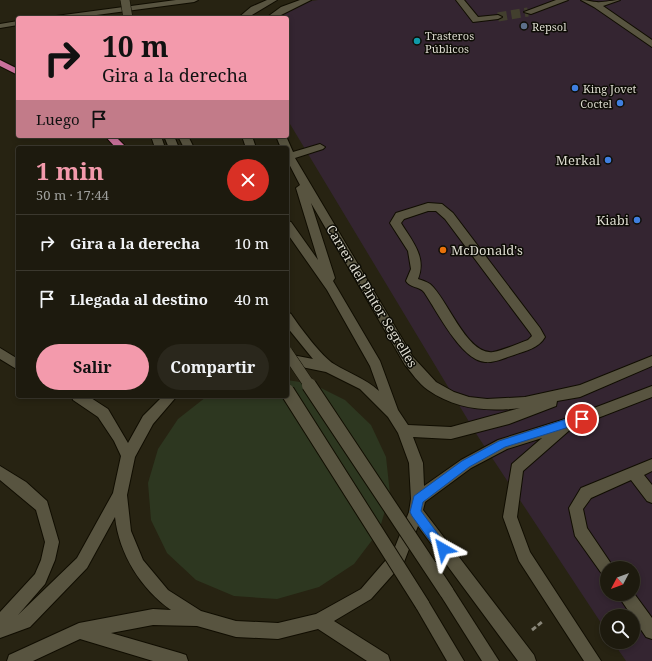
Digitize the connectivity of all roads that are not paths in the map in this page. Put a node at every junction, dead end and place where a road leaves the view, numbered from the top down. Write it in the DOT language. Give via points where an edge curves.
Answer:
graph roads {
  1 [pos="125,0"];
  2 [pos="194,0"];
  3 [pos="273,0"];
  4 [pos="307,0"];
  5 [pos="460,0"];
  6 [pos="564,0"];
  7 [pos="585,0"];
  8 [pos="616,0"];
  9 [pos="595,3"];
  10 [pos="528,12"];
  11 [pos="71,16"];
  12 [pos="128,16"];
  13 [pos="245,16"];
  14 [pos="273,16"];
  15 [pos="498,17"];
  16 [pos="16,23"];
  17 [pos="0,26"];
  18 [pos="652,44"];
  19 [pos="0,63"];
  20 [pos="16,71"];
  21 [pos="112,138"];
  22 [pos="120,146"];
  23 [pos="320,147"];
  24 [pos="289,151"];
  25 [pos="289,153"];
  26 [pos="295,167"];
  27 [pos="289,228"];
  28 [pos="412,281"];
  29 [pos="331,287"];
  30 [pos="289,320"];
  31 [pos="0,353"];
  32 [pos="289,355"];
  33 [pos="289,358"];
  34 [pos="652,362"];
  35 [pos="16,363"];
  36 [pos="328,367"];
  37 [pos="583,390"];
  38 [pos="652,391"];
  39 [pos="289,394"];
  40 [pos="81,398"];
  41 [pos="169,398"];
  42 [pos="393,413"];
  43 [pos="567,424"];
  44 [pos="404,431"];
  45 [pos="128,456"];
  46 [pos="652,465"];
  47 [pos="0,472"];
  48 [pos="634,473"];
  49 [pos="120,495"];
  50 [pos="652,496"];
  51 [pos="417,506"];
  52 [pos="601,561"];
  53 [pos="630,601"];
  54 [pos="197,618"];
  55 [pos="319,621"];
  56 [pos="0,624"];
  57 [pos="0,630"];
  58 [pos="79,631"];
  59 [pos="652,631"];
  60 [pos="15,661"];
  61 [pos="180,661"];
  62 [pos="382,661"];
  63 [pos="456,661"];
  64 [pos="491,661"];
  65 [pos="528,661"];
  66 [pos="593,661"];
  1 -- 12 [label="street, bridge"];
  2 -- 11 [label="street"];
  3 -- 13 [label="street"];
  4 -- 14 [label="street"];
  5 -- 15 [label="street" via="476,20"];
  6 -- 10 [label="street"];
  7 -- 9 [label="street"];
  8 -- 9 [label="street"];
  9 -- 18 [label="street"];
  16 -- 17 [label="street"];
  19 -- 20 [label="highway"];
  21 -- 22 [label="highway"];
  23 -- 24 [label="street"];
  25 -- 26 [label="street, Carrer del Pintor Segrelles"];
  26 -- 29 [label="street"];
  26 -- 37 [label="street, Carrer del Pintor Segrelles" via="409,361 431,385 448,396 477,405 504,405"];
  27 -- 29 [label="street"];
  28 -- 28 [label="street" via="426,287 472,352 483,357 493,357 532,343 539,337 449,216 438,207 428,207 400,216 395,223 413,251 417,269"];
  29 -- 42 [label="street" via="376,365"];
  30 -- 36 [label="street"];
  31 -- 35 [label="street"];
  32 -- 64 [label="street, bridge"];
  33 -- 36 [label="street"];
  34 -- 37 [label="street"];
  36 -- 42 [label="street" via="364,385"];
  37 -- 44 [label="street" via="509,418 451,433"];
  38 -- 43 [label="street"];
  39 -- 63 [label="street, bridge"];
  40 -- 45 [label="street" via="103,413"];
  41 -- 45 [label="street" via="148,420"];
  42 -- 44 [label="street"];
  43 -- 51 [label="street" via="502,444 466,464"];
  43 -- 66 [label="street" via="517,468 510,517 524,556"];
  44 -- 51 [label="street" via="416,464"];
  45 -- 49 [label="street"];
  46 -- 48 [label="street"];
  47 -- 56 [label="street" via="42,506 52,542 40,579"];
  48 -- 50 [label="street"];
  48 -- 52 [label="street" via="586,493 576,508 580,531"];
  49 -- 54 [label="street" via="124,531 138,565 163,595"];
  49 -- 57 [label="street" via="82,563 24,621"];
  51 -- 55 [label="street" via="399,557 366,594"];
  51 -- 65 [label="street"];
  53 -- 59 [label="street"];
  54 -- 55 [label="street" via="236,629 278,631"];
  54 -- 58 [label="street" via="153,617"];
  55 -- 62 [label="street"];
  58 -- 60 [label="street"];
  58 -- 61 [label="street"];
}
